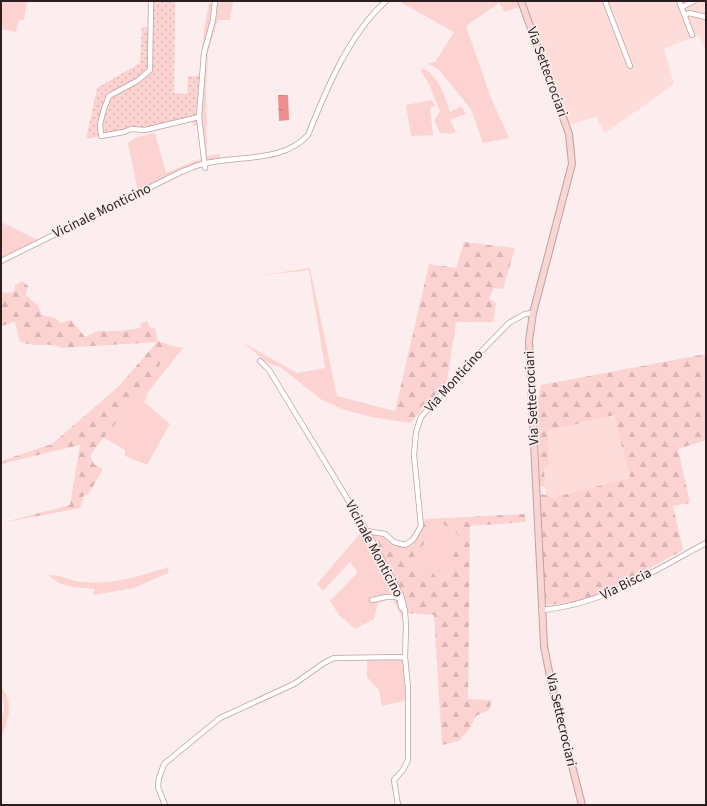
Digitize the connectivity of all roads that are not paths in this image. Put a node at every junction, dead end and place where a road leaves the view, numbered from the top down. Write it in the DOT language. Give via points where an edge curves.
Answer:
graph roads {
  1 [pos="151,1"];
  2 [pos="215,1"];
  3 [pos="386,1"];
  4 [pos="522,1"];
  5 [pos="605,1"];
  6 [pos="680,1"];
  7 [pos="694,1"];
  8 [pos="682,7"];
  9 [pos="685,15"];
  10 [pos="706,17"];
  11 [pos="692,35"];
  12 [pos="630,66"];
  13 [pos="199,117"];
  14 [pos="204,166"];
  15 [pos="1,261"];
  16 [pos="533,313"];
  17 [pos="260,361"];
  18 [pos="367,531"];
  19 [pos="706,543"];
  20 [pos="372,600"];
  21 [pos="542,610"];
  22 [pos="406,612"];
  23 [pos="405,657"];
  24 [pos="165,805"];
  25 [pos="398,805"];
  26 [pos="582,805"];
  1 -- 13 [label="street" via="150,70 109,96 100,124 101,136 131,129 145,130"];
  2 -- 13 [label="street" via="204,53"];
  3 -- 14 [label="street, Vicinale Monticino" via="361,30 337,69 303,141 266,155"];
  4 -- 16 [label="main road, Via Settecrociari" via="569,134 572,164"];
  5 -- 12 [label="street"];
  6 -- 8 [label="street"];
  7 -- 8 [label="street"];
  8 -- 9 [label="street"];
  9 -- 10 [label="street" via="690,13"];
  9 -- 11 [label="street"];
  13 -- 14 [label="street"];
  14 -- 15 [label="street, Vicinale Monticino" via="183,171"];
  16 -- 18 [label="street, Via Monticino" via="525,314 509,323 421,418 416,432 414,455 421,526 413,540 405,545 394,542 385,534"];
  16 -- 21 [label="main road, Via Settecrociari" via="529,341"];
  17 -- 18 [label="street, Vicinale Monticino" via="269,370"];
  18 -- 22 [label="street, Vicinale Monticino" via="401,595"];
  19 -- 21 [label="street, Via Biscia" via="613,592 575,605"];
  20 -- 22 [label="street" via="396,597 400,599 401,607"];
  21 -- 26 [label="main road, Via Settecrociari" via="544,646 552,687"];
  22 -- 23 [label="street, Vicinale Monticino"];
  23 -- 24 [label="street" via="334,658 324,662 294,684 216,721 164,764 158,787"];
  23 -- 25 [label="street, Vicinale Monticino" via="408,689 408,760 394,780"];
}
